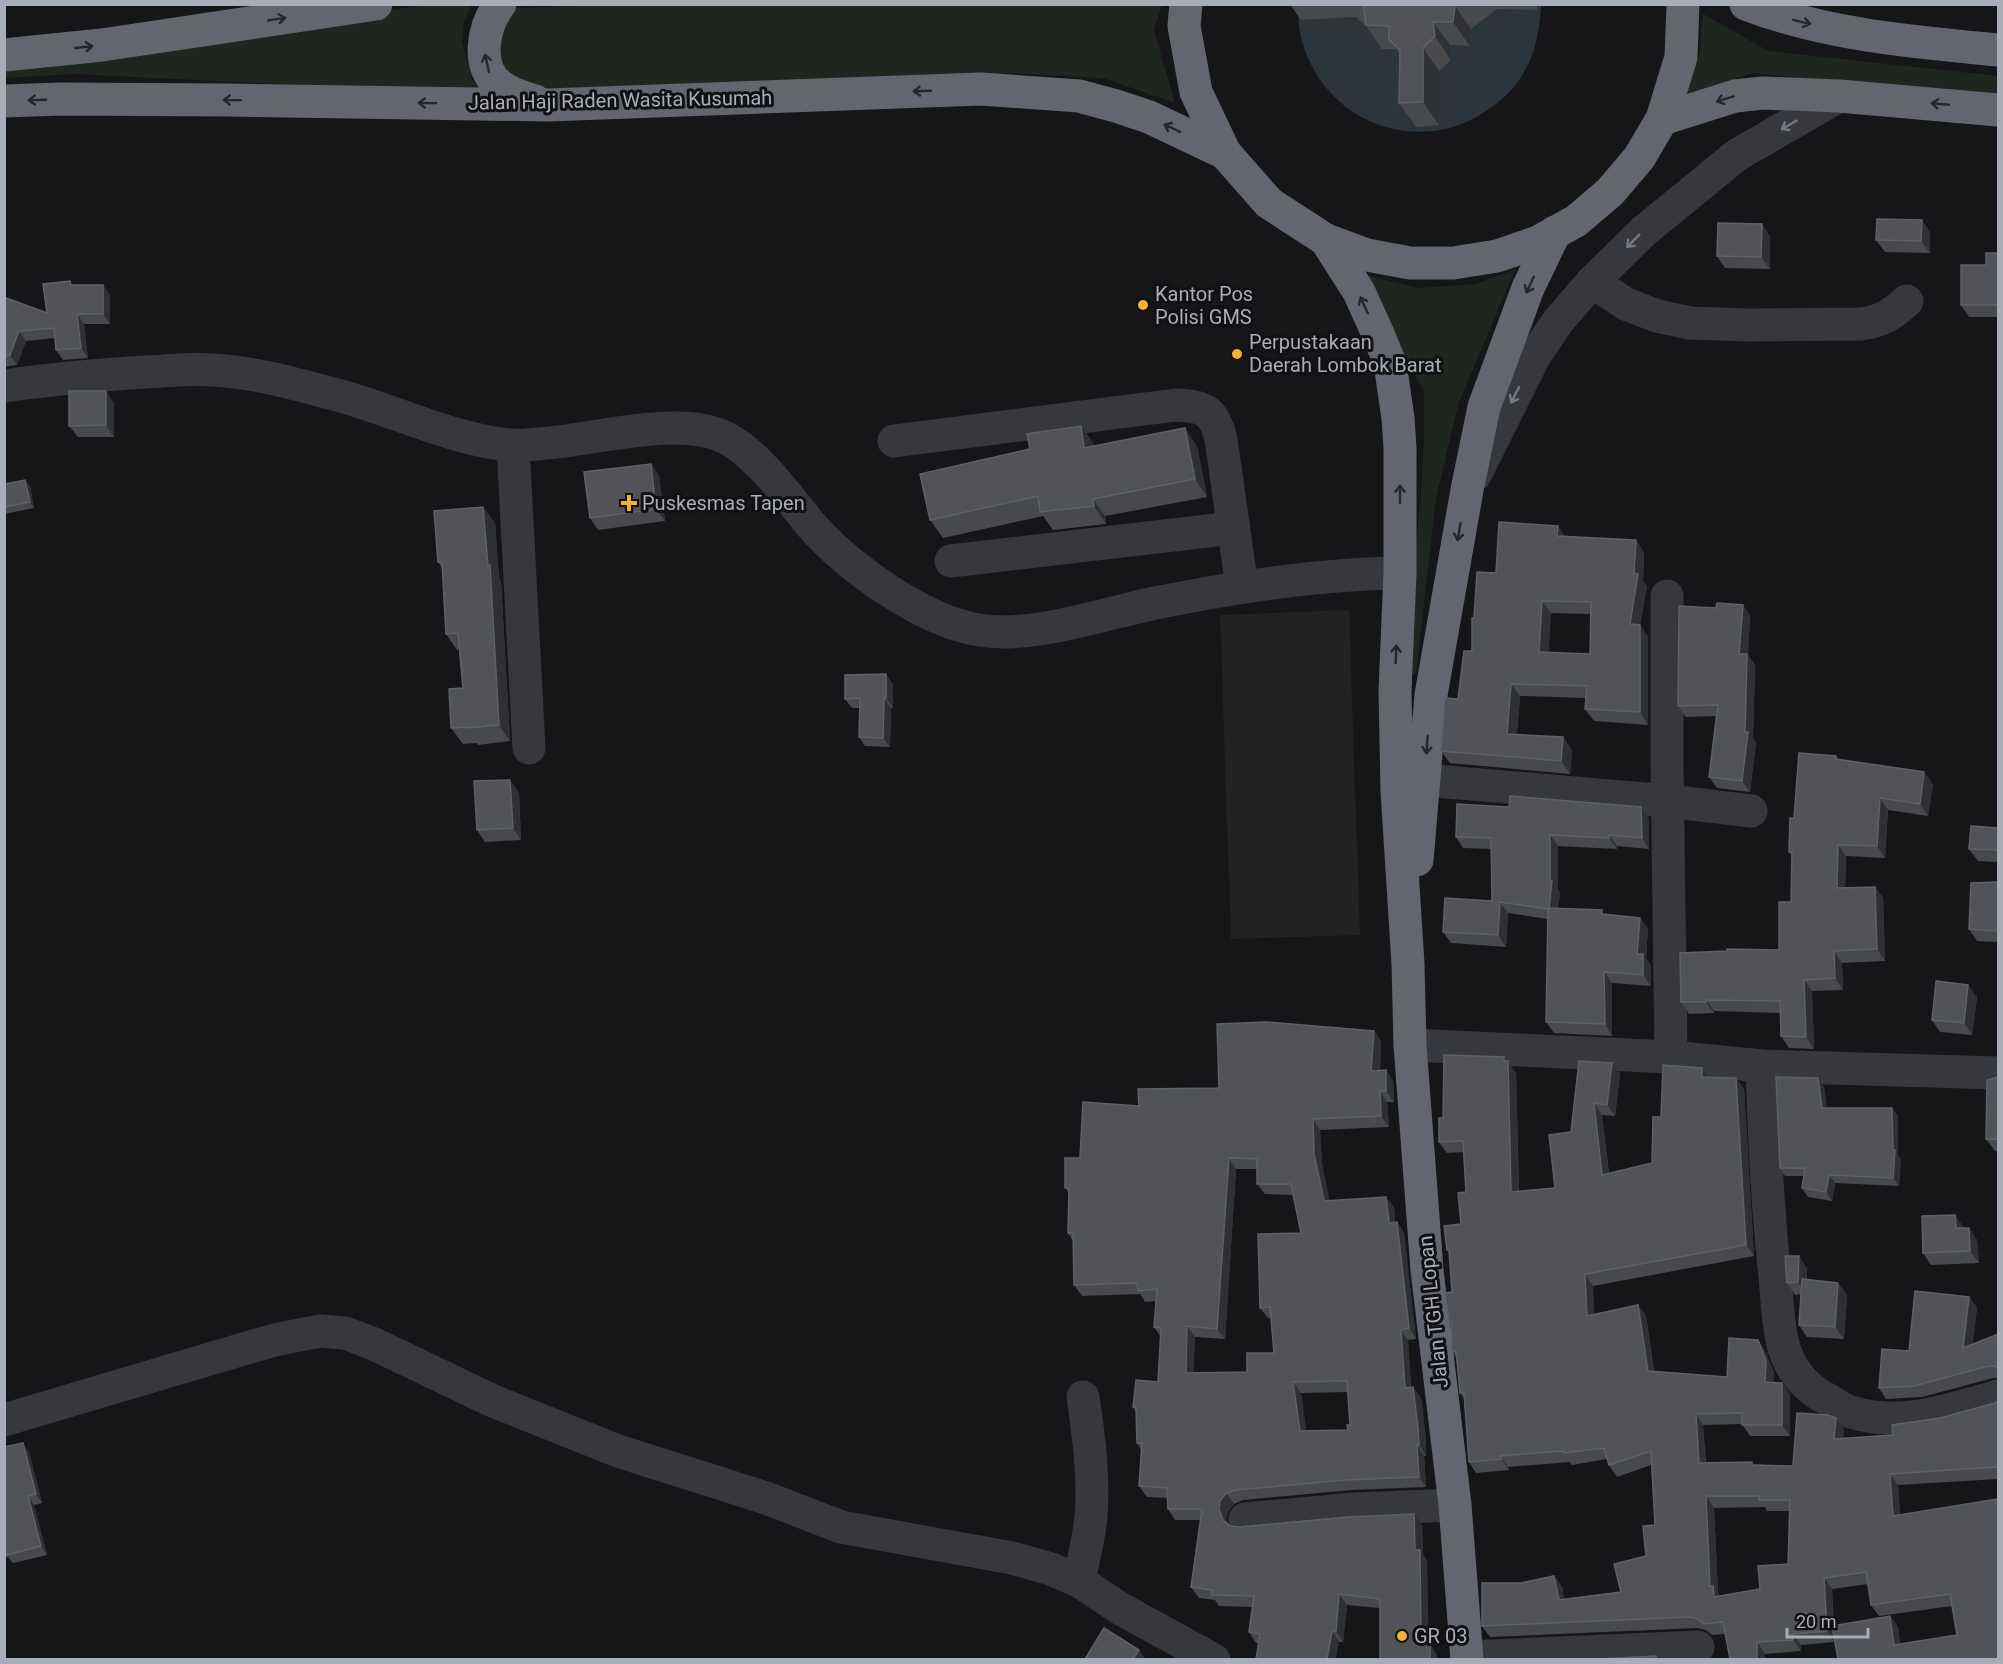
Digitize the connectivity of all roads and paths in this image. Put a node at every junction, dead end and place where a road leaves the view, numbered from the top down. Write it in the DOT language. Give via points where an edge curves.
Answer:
graph roads {
  1 [pos="376,4"];
  2 [pos="500,4"];
  3 [pos="1186,4"];
  4 [pos="1683,4"];
  5 [pos="1746,4"];
  6 [pos="1998,50"];
  7 [pos="4,55"];
  8 [pos="1839,96"];
  9 [pos="4,101"];
  10 [pos="548,105"];
  11 [pos="1998,110"];
  12 [pos="1662,119"];
  13 [pos="1225,153"];
  14 [pos="1555,232"];
  15 [pos="1326,240"];
  16 [pos="1592,282"];
  17 [pos="1907,301"];
  18 [pos="4,386"];
  19 [pos="894,441"];
  20 [pos="513,446"];
  21 [pos="1467,490"];
  22 [pos="1233,528"];
  23 [pos="951,561"];
  24 [pos="1400,573"];
  25 [pos="1242,587"];
  26 [pos="1667,596"];
  27 [pos="1395,691"];
  28 [pos="1431,695"];
  29 [pos="529,748"];
  30 [pos="1424,780"];
  31 [pos="1668,801"];
  32 [pos="1751,811"];
  33 [pos="1408,964"];
  34 [pos="1410,1045"];
  35 [pos="1671,1057"];
  36 [pos="1762,1066"];
  37 [pos="1998,1073"];
  38 [pos="1998,1396"];
  39 [pos="1083,1397"];
  40 [pos="4,1420"];
  41 [pos="1455,1505"];
  42 [pos="1245,1520"];
  43 [pos="1079,1581"];
  44 [pos="1698,1647"];
  45 [pos="1467,1658"];
  46 [pos="1214,1659"];
  7 -- 1 [label="highway, one-way" via="102,45"];
  10 -- 2 [label="highway, one-way" via="513,94 493,80 489,72 485,42 489,23"];
  3 -- 13 [label="highway" via="1184,26 1196,92"];
  4 -- 12 [label="highway" via="1681,57"];
  5 -- 6 [label="highway, one-way" via="1804,23 1854,33"];
  11 -- 8 [label="highway, one-way"];
  8 -- 12 [label="highway, one-way" via="1735,96"];
  8 -- 16 [label="street, one-way" via="1737,155 1644,231"];
  10 -- 9 [label="highway, Jalan Haji Raden Wasita Kusumah, one-way"];
  13 -- 10 [label="highway, Jalan Haji Raden Wasita Kusumah, one-way" via="1116,106 1078,96 1038,92 981,89"];
  12 -- 14 [label="highway" via="1640,158 1610,192 1576,221"];
  13 -- 15 [label="highway" via="1269,203"];
  14 -- 15 [label="highway" via="1497,256 1453,263 1410,263 1367,255"];
  14 -- 21 [label="highway, one-way" via="1528,288 1484,407"];
  24 -- 15 [label="highway, one-way" via="1400,448 1390,363 1359,292"];
  16 -- 17 [label="street" via="1626,304 1690,323 1861,324 1886,318"];
  16 -- 21 [label="street, one-way" via="1558,320 1535,355"];
  18 -- 20 [label="street" via="80,376 212,370 334,394 436,429"];
  19 -- 22 [label="street" via="1176,405 1202,407 1214,419 1220,433"];
  20 -- 25 [label="street" via="665,428 718,433 753,458 815,529 856,567 902,599 958,626 984,631 1026,631"];
  20 -- 29 [label="street"];
  21 -- 28 [label="highway, one-way"];
  22 -- 23 [label="street"];
  22 -- 25 [label="street"];
  24 -- 25 [label="street"];
  27 -- 24 [label="highway, one-way"];
  26 -- 31 [label="street"];
  27 -- 28 [label="highway"];
  27 -- 33 [label="highway" via="1397,801"];
  28 -- 30 [label="highway, one-way"];
  30 -- 31 [label="street"];
  30 -- 33 [label="highway"];
  31 -- 32 [label="street"];
  31 -- 35 [label="street"];
  33 -- 34 [label="highway, Jalan TGH Lopan"];
  34 -- 35 [label="street"];
  34 -- 41 [label="highway, Jalan TGH Lopan" via="1427,1270"];
  35 -- 36 [label="street"];
  36 -- 37 [label="street"];
  36 -- 38 [label="street" via="1770,1231 1784,1348 1792,1368 1816,1394 1849,1412 1873,1417 1927,1416"];
  39 -- 43 [label="street" via="1092,1480 1088,1538"];
  40 -- 43 [label="street" via="274,1340 311,1333 345,1333 493,1401 618,1450 842,1527 1012,1558"];
  41 -- 42 [label="street" via="1353,1509"];
  41 -- 45 [label="highway, Jalan TGH Lopan"];
  43 -- 46 [label="street" via="1121,1609"];
  44 -- 45 [label="street"];
}
